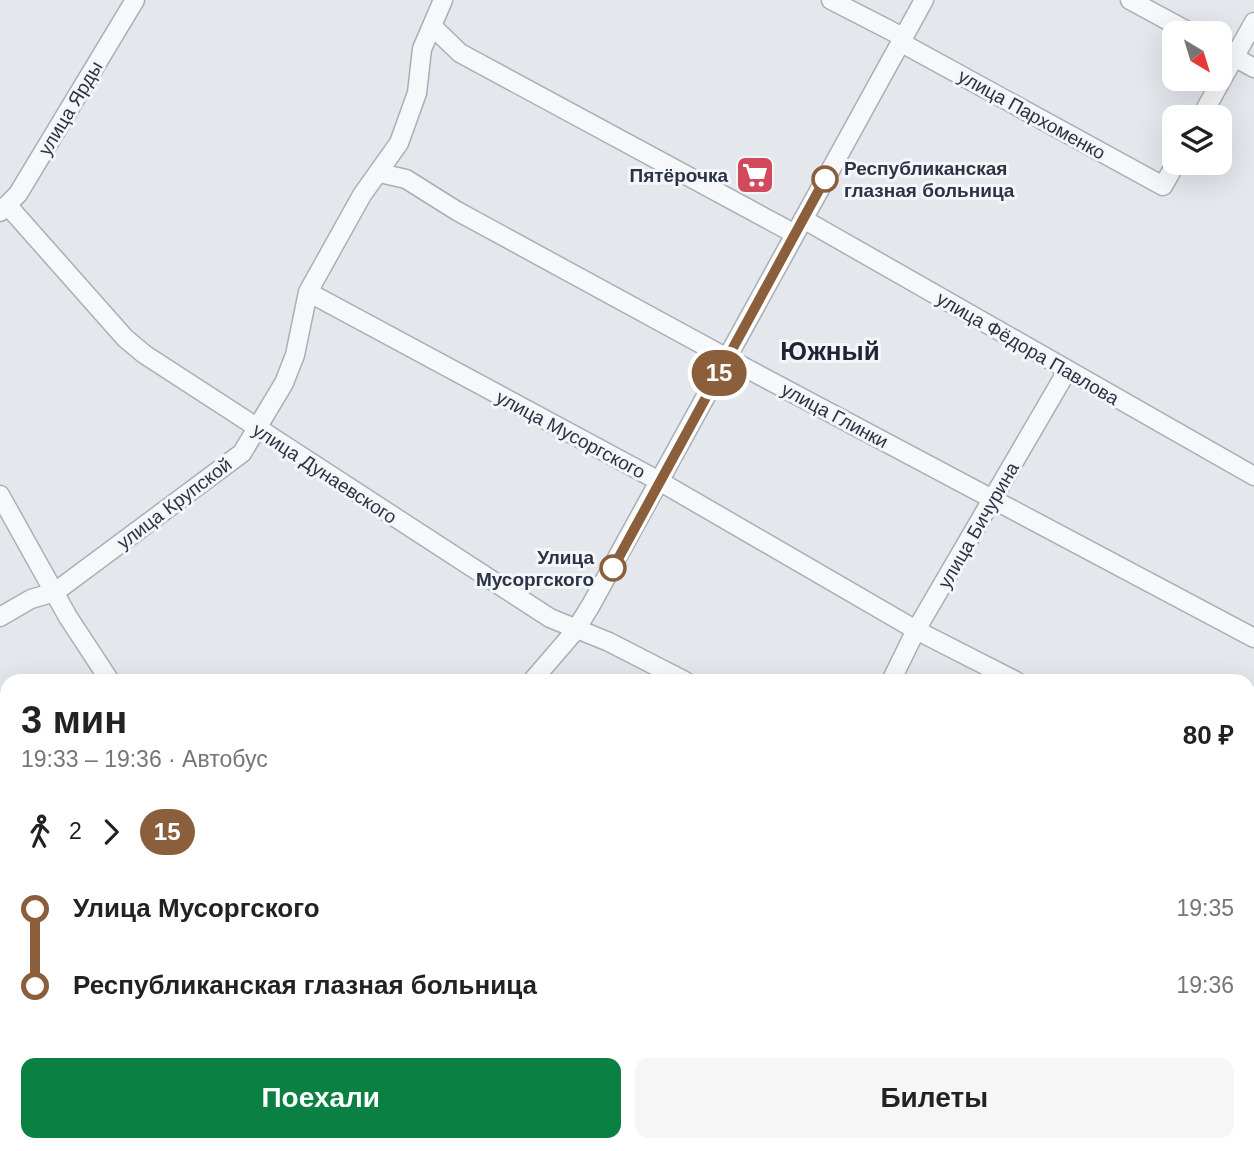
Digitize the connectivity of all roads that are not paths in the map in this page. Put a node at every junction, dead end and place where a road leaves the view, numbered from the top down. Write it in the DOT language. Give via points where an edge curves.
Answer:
graph roads {
  1 [pos="135,0"];
  2 [pos="443,0"];
  3 [pos="831,0"];
  4 [pos="924,0"];
  5 [pos="1130,0"];
  6 [pos="1169,21"];
  7 [pos="1254,22"];
  8 [pos="432,26"];
  9 [pos="902,40"];
  10 [pos="1232,47"];
  11 [pos="1232,56"];
  12 [pos="1254,68"];
  13 [pos="380,173"];
  14 [pos="1169,175"];
  15 [pos="4,210"];
  16 [pos="799,226"];
  17 [pos="308,292"];
  18 [pos="727,358"];
  19 [pos="1067,370"];
  20 [pos="256,429"];
  21 [pos="1254,476"];
  22 [pos="659,481"];
  23 [pos="0,495"];
  24 [pos="993,500"];
  25 [pos="55,592"];
  26 [pos="0,617"];
  27 [pos="916,629"];
  28 [pos="575,631"];
  29 [pos="1254,638"];
  30 [pos="106,674"];
  31 [pos="539,674"];
  32 [pos="671,674"];
  33 [pos="894,674"];
  34 [pos="1003,674"];
  1 -- 15 [label="street, улица Ярды"];
  2 -- 8 [label="street, улица Крупской"];
  3 -- 9 [label="street, улица Пархоменко"];
  4 -- 9 [label="street"];
  5 -- 6 [label="street"];
  7 -- 10 [label="street"];
  8 -- 13 [label="street, улица Крупской" via="422,49 417,93 399,143"];
  8 -- 16 [label="street, улица Фёдора Павлова" via="460,53"];
  9 -- 14 [label="street, улица Пархоменко" via="1163,186"];
  9 -- 16 [label="street"];
  11 -- 12 [label="street"];
  13 -- 17 [label="street, улица Крупской" via="362,195"];
  13 -- 18 [label="street, улица Глинки" via="406,179"];
  15 -- 20 [label="street, улица Дунаевского" via="125,338"];
  16 -- 18 [label="street"];
  16 -- 19 [label="street, улица Фёдора Павлова"];
  17 -- 20 [label="street, улица Крупской" via="295,355"];
  17 -- 22 [label="street, улица Мусоргского"];
  18 -- 22 [label="street"];
  18 -- 24 [label="street, улица Глинки"];
  19 -- 21 [label="street, улица Фёдора Павлова"];
  19 -- 24 [label="street, улица Бичурина"];
  20 -- 25 [label="street, улица Крупской" via="242,453"];
  20 -- 28 [label="street, улица Дунаевского"];
  22 -- 27 [label="street, улица Мусоргского"];
  22 -- 28 [label="street"];
  23 -- 25 [label="street"];
  24 -- 27 [label="street, улица Бичурина"];
  24 -- 29 [label="street, улица Глинки"];
  25 -- 26 [label="street, улица Крупской" via="31,599"];
  25 -- 30 [label="street"];
  27 -- 33 [label="street, улица Бичурина"];
  27 -- 34 [label="street, улица Мусоргского"];
  28 -- 31 [label="street"];
  28 -- 32 [label="street, улица Дунаевского"];
}
